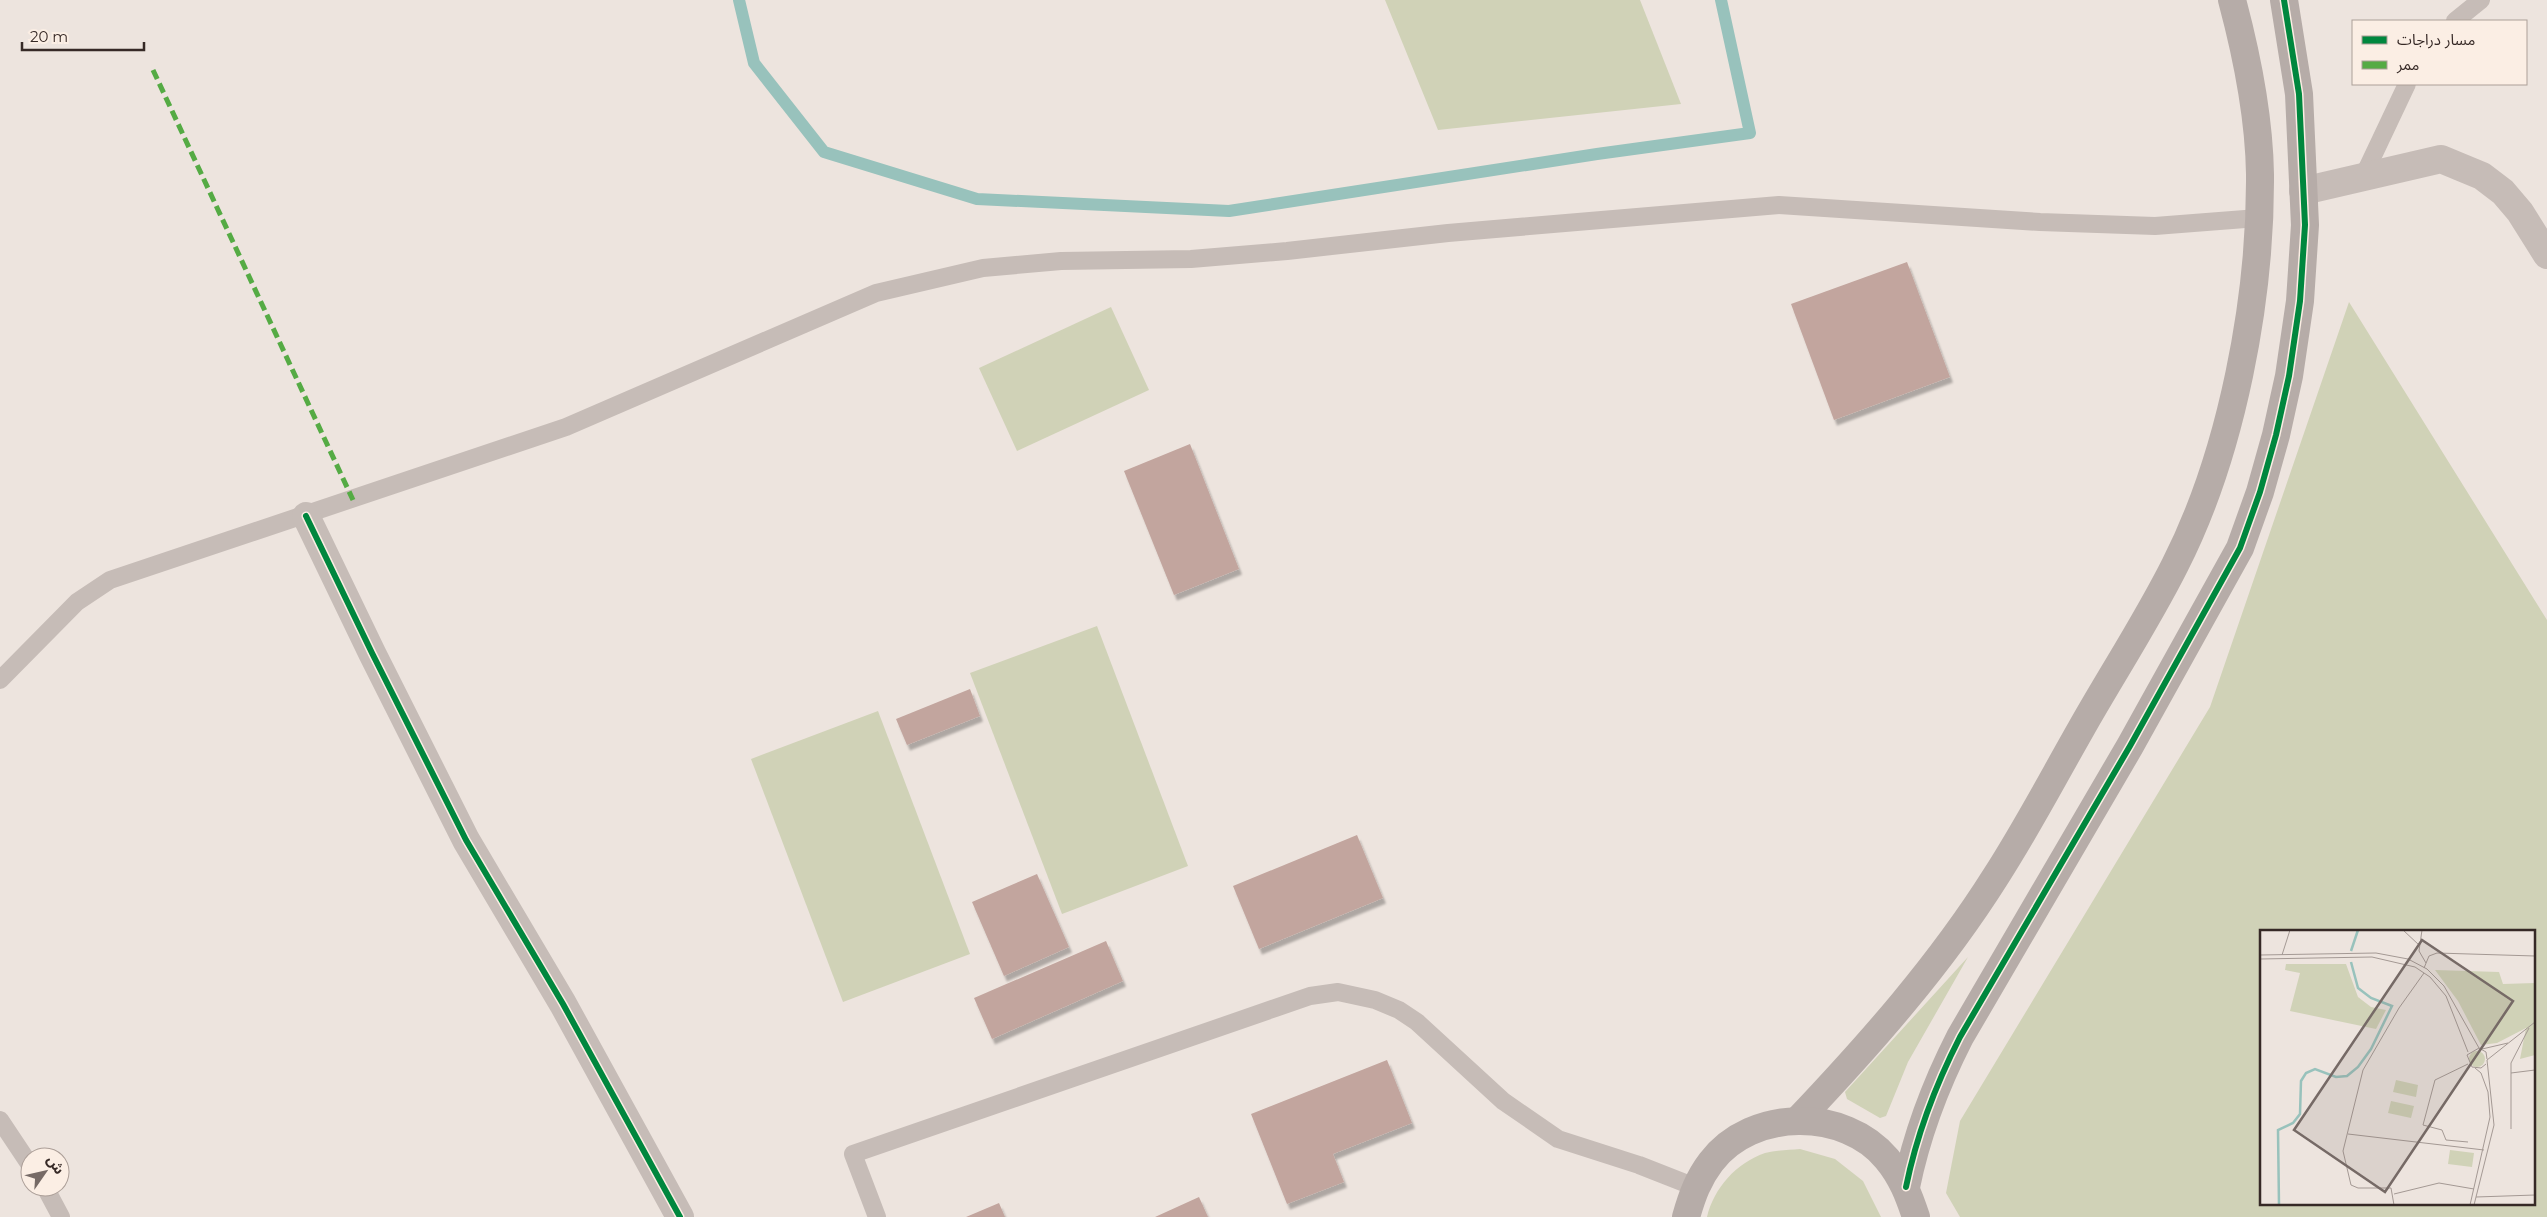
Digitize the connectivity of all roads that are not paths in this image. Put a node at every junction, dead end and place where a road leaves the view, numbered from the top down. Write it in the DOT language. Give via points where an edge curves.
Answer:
graph roads {
  1 [pos="2232,0"];
  2 [pos="2284,0"];
  3 [pos="2481,0"];
  4 [pos="2456,20"];
  5 [pos="2408,85"];
  6 [pos="2363,177"];
  7 [pos="2303,191"];
  8 [pos="2258,218"];
  9 [pos="2547,255"];
  10 [pos="306,516"];
  11 [pos="0,680"];
  12 [pos="0,1120"];
  13 [pos="1798,1120"];
  14 [pos="20,1150"];
  15 [pos="1906,1187"];
  16 [pos="1695,1188"];
  17 [pos="50,1197"];
  18 [pos="61,1217"];
  19 [pos="680,1217"];
  20 [pos="877,1217"];
  21 [pos="1686,1217"];
  22 [pos="1916,1217"];
  1 -- 8 [label="street" via="2253,97 2260,172"];
  2 -- 7 [label="street" via="2299,94"];
  3 -- 4 [label="lane"];
  5 -- 6 [label="lane"];
  6 -- 7 [label="street"];
  6 -- 9 [label="street" via="2441,159 2462,166 2503,192"];
  7 -- 15 [label="street" via="2305,225 2300,301 2289,376 2274,443 2240,548 2130,746 1960,1037 1921,1124"];
  8 -- 10 [label="lane" via="2154,226 1779,205 1448,233 1287,252 1191,259 1061,261 983,268 876,293 566,427"];
  8 -- 13 [label="street" via="2252,301 2238,374 2224,432 2176,564 1992,883 1901,1005"];
  10 -- 11 [label="lane" via="110,580 77,602"];
  10 -- 19 [label="street" via="466,840 563,1004"];
  12 -- 14 [label="lane"];
  13 -- 15 [label="street" via="1830,1124 1860,1136 1886,1158"];
  13 -- 16 [label="street" via="1766,1125 1737,1139 1712,1160"];
  15 -- 22 [label="street"];
  16 -- 20 [label="lane" via="1558,1138 1503,1101 1411,1018 1375,1000 1338,992 1310,996 853,1154"];
  16 -- 21 [label="street"];
  17 -- 18 [label="lane"];
}
